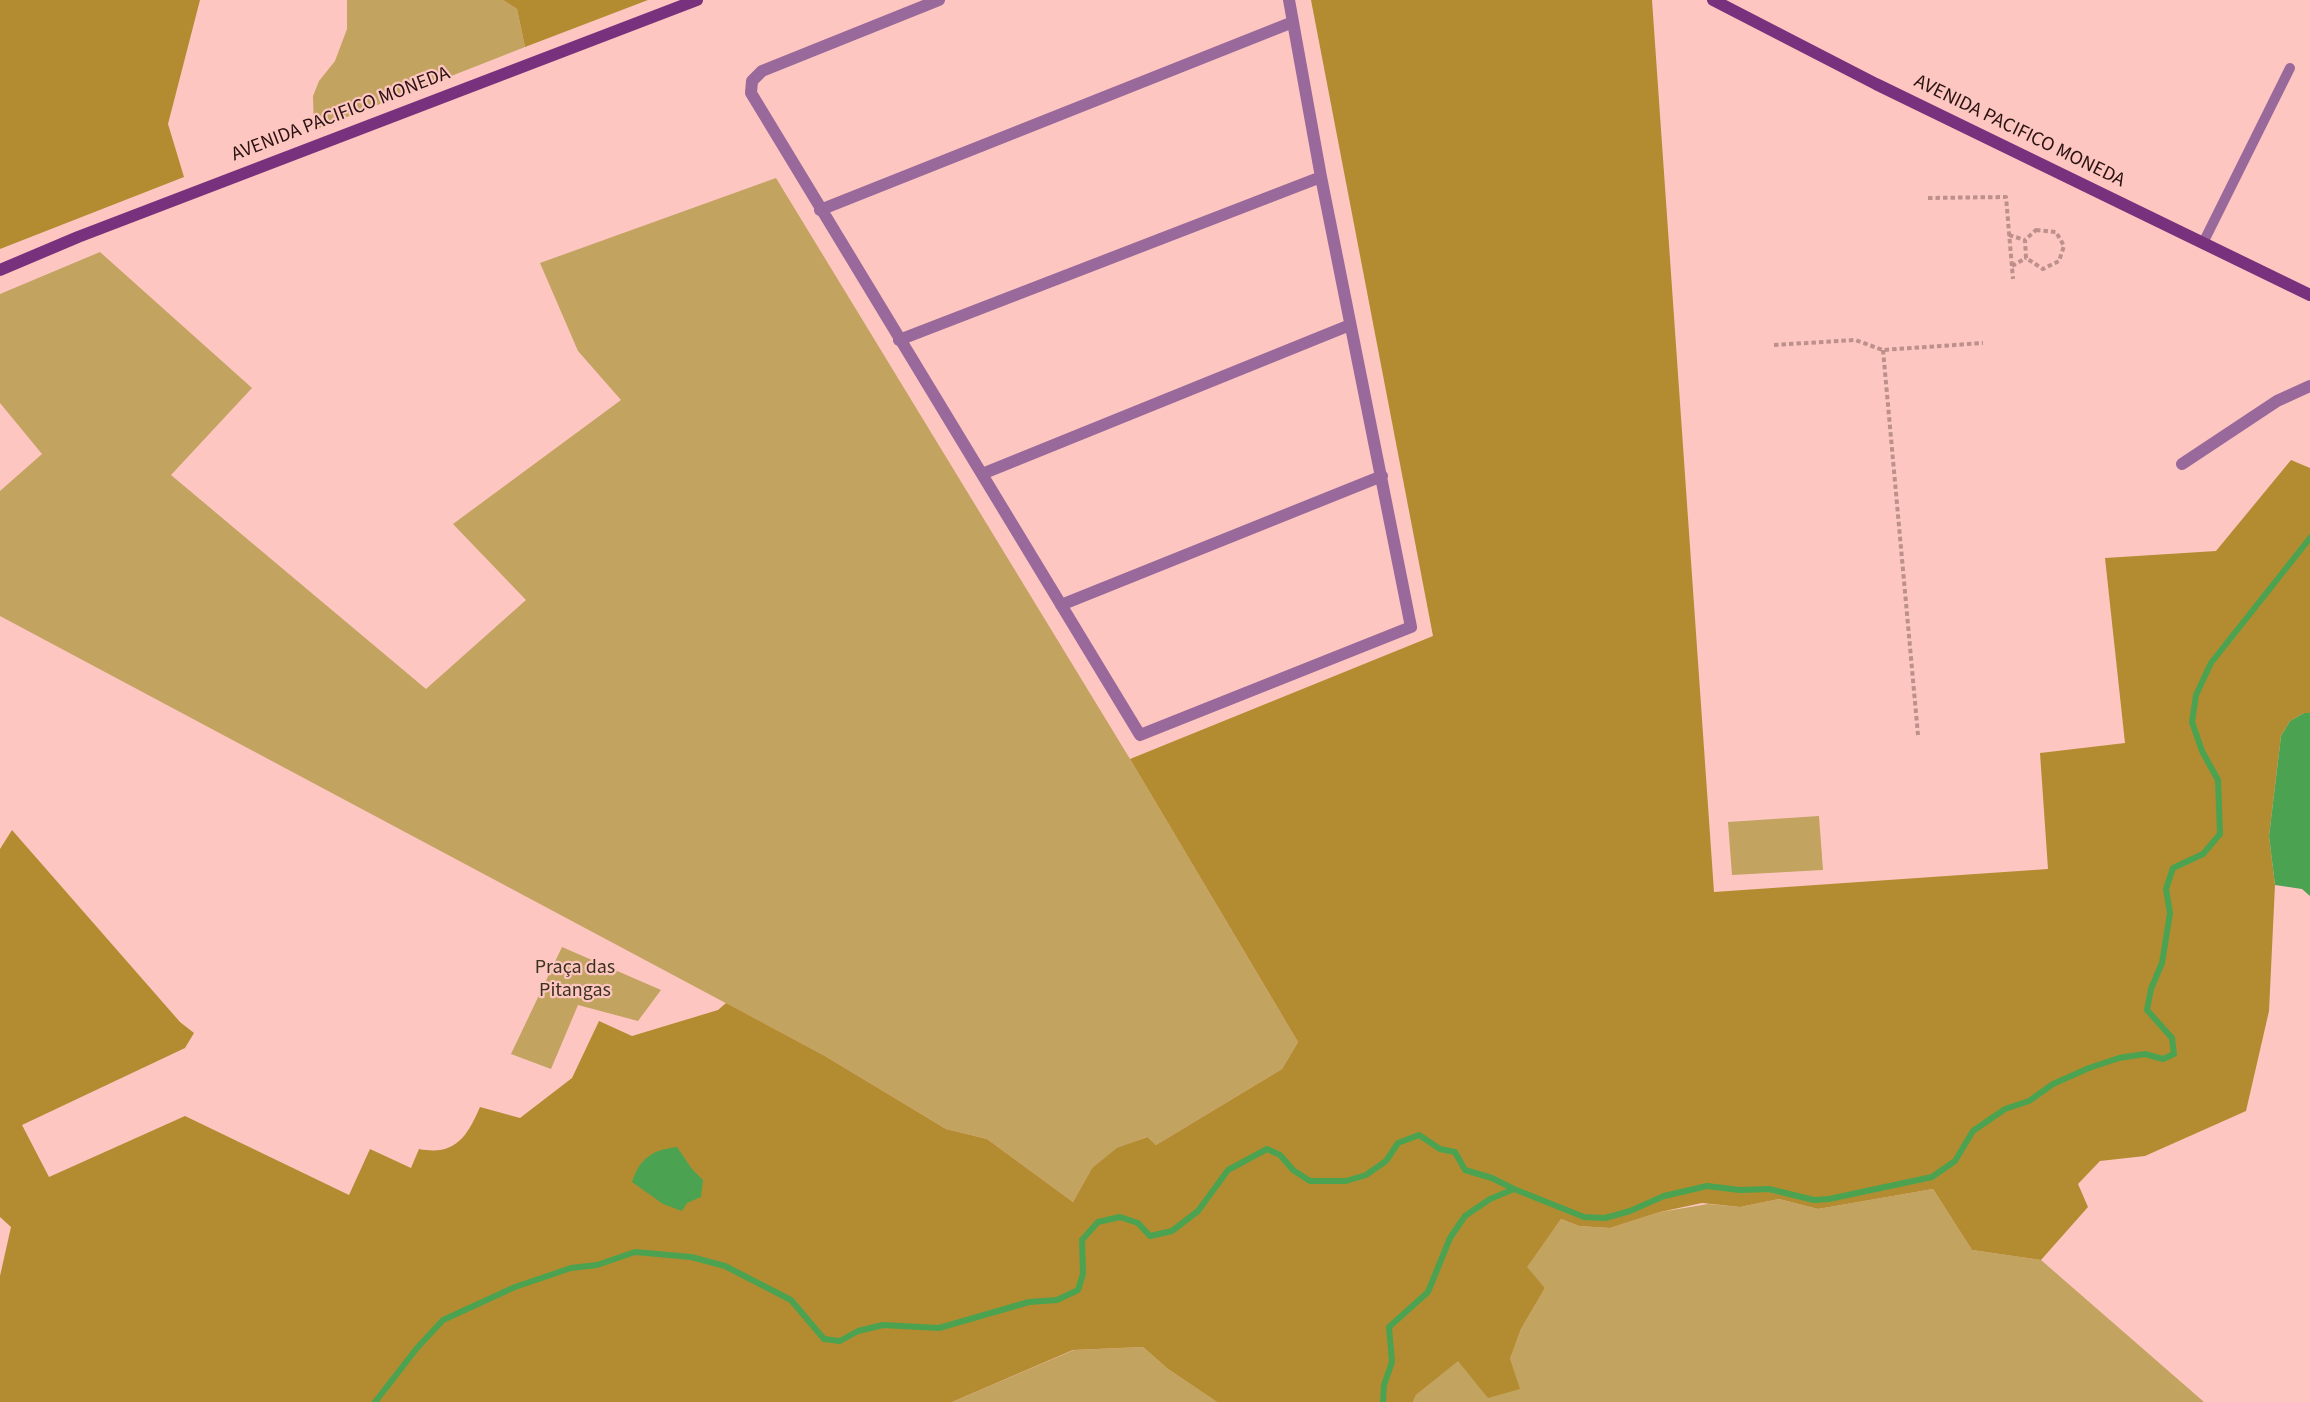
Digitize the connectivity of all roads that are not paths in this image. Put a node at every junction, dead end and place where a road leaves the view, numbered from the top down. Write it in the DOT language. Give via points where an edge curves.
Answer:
graph roads {
  1 [pos="697,0"];
  2 [pos="939,0"];
  3 [pos="1289,0"];
  4 [pos="1713,0"];
  5 [pos="1293,22"];
  6 [pos="2290,68"];
  7 [pos="1321,177"];
  8 [pos="820,210"];
  9 [pos="2203,243"];
  10 [pos="0,270"];
  11 [pos="2310,295"];
  12 [pos="1350,325"];
  13 [pos="899,339"];
  14 [pos="2310,386"];
  15 [pos="2182,464"];
  16 [pos="982,474"];
  17 [pos="1382,476"];
  18 [pos="1061,605"];
  1 -- 10 [label="street, AVENIDA PACIFICO MONEDA"];
  2 -- 8 [label="street" via="755,76 751,93"];
  3 -- 5 [label="street"];
  4 -- 9 [label="street, AVENIDA PACIFICO MONEDA"];
  5 -- 7 [label="street"];
  5 -- 8 [label="street"];
  6 -- 9 [label="lane"];
  7 -- 12 [label="street"];
  7 -- 13 [label="street"];
  8 -- 13 [label="street"];
  9 -- 11 [label="street, AVENIDA PACIFICO MONEDA"];
  12 -- 16 [label="street"];
  12 -- 17 [label="street"];
  13 -- 16 [label="street"];
  14 -- 15 [label="street" via="2277,401"];
  16 -- 18 [label="street"];
  17 -- 18 [label="street"];
  17 -- 18 [label="street" via="1411,627 1140,735"];
}
